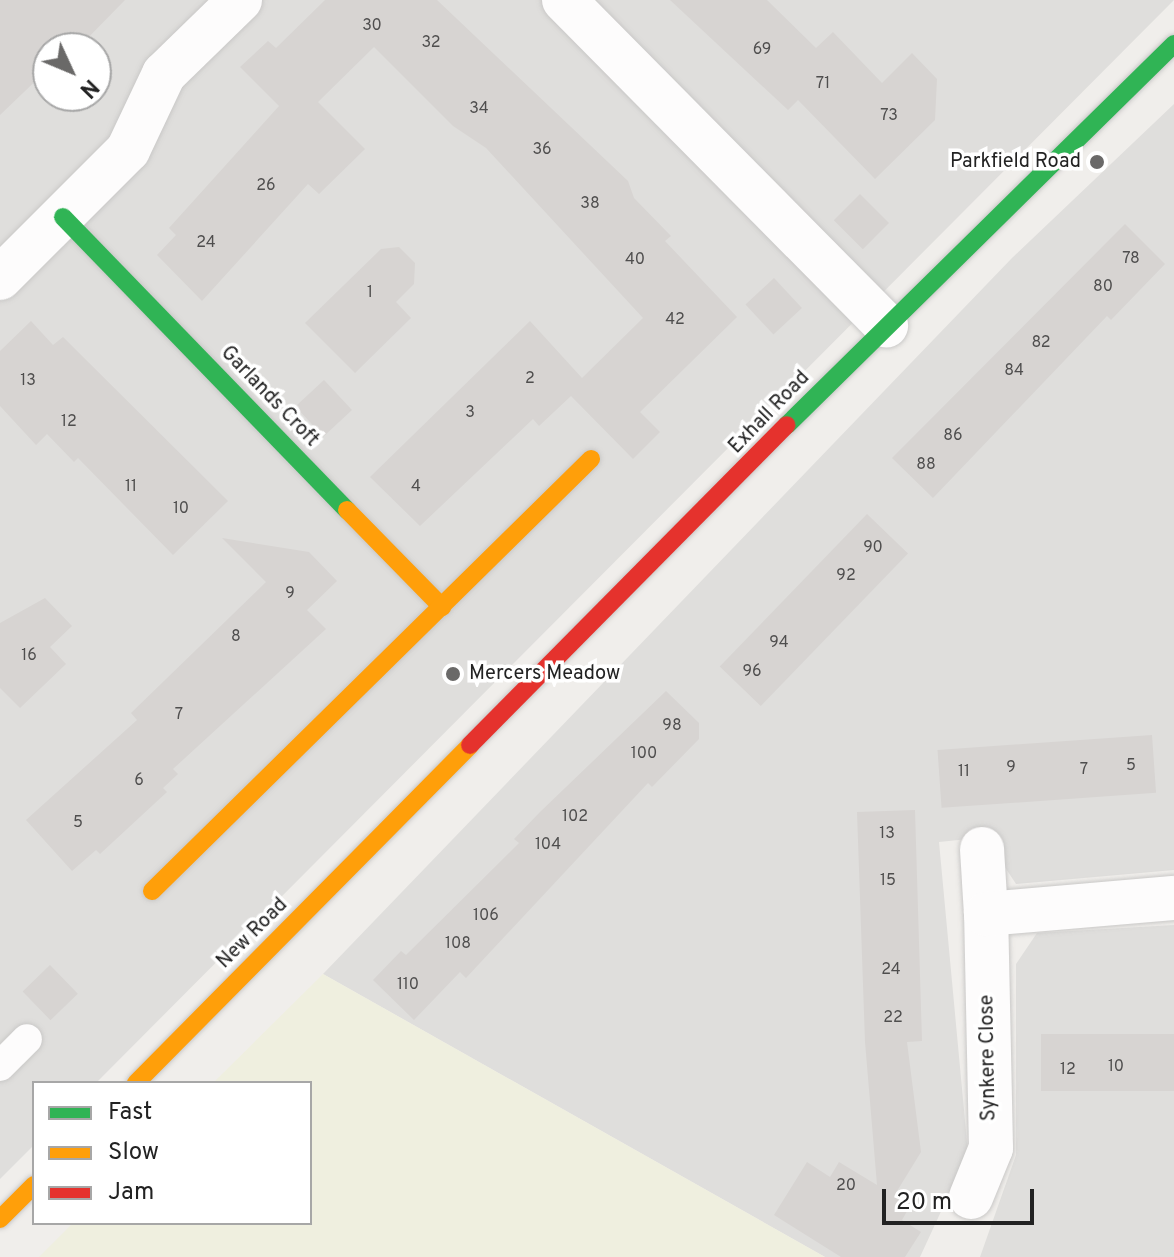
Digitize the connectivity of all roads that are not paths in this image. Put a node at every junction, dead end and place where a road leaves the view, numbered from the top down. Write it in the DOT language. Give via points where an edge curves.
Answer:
graph roads {
  1 [pos="240,0"];
  2 [pos="571,2"];
  3 [pos="1174,44"];
  4 [pos="63,217"];
  5 [pos="0,278"];
  6 [pos="886,325"];
  7 [pos="591,459"];
  8 [pos="442,607"];
  9 [pos="401,815"];
  10 [pos="982,849"];
  11 [pos="152,891"];
  12 [pos="1174,898"];
  13 [pos="986,914"];
  14 [pos="27,1039"];
  15 [pos="0,1066"];
  16 [pos="138,1081"];
  17 [pos="32,1187"];
  18 [pos="971,1197"];
  19 [pos="0,1219"];
  1 -- 4 [label="street" via="164,74 128,150"];
  2 -- 6 [label="street"];
  3 -- 6 [label="street, Exhall Road"];
  4 -- 5 [label="street"];
  4 -- 8 [label="street, Garlands Croft"];
  6 -- 9 [label="street, Exhall Road"];
  7 -- 8 [label="street"];
  8 -- 11 [label="street"];
  9 -- 16 [label="street, New Road"];
  10 -- 13 [label="street, Synkere Close"];
  12 -- 13 [label="street"];
  13 -- 18 [label="street, Synkere Close" via="991,1148"];
  14 -- 15 [label="lane"];
  17 -- 19 [label="street"];
}
